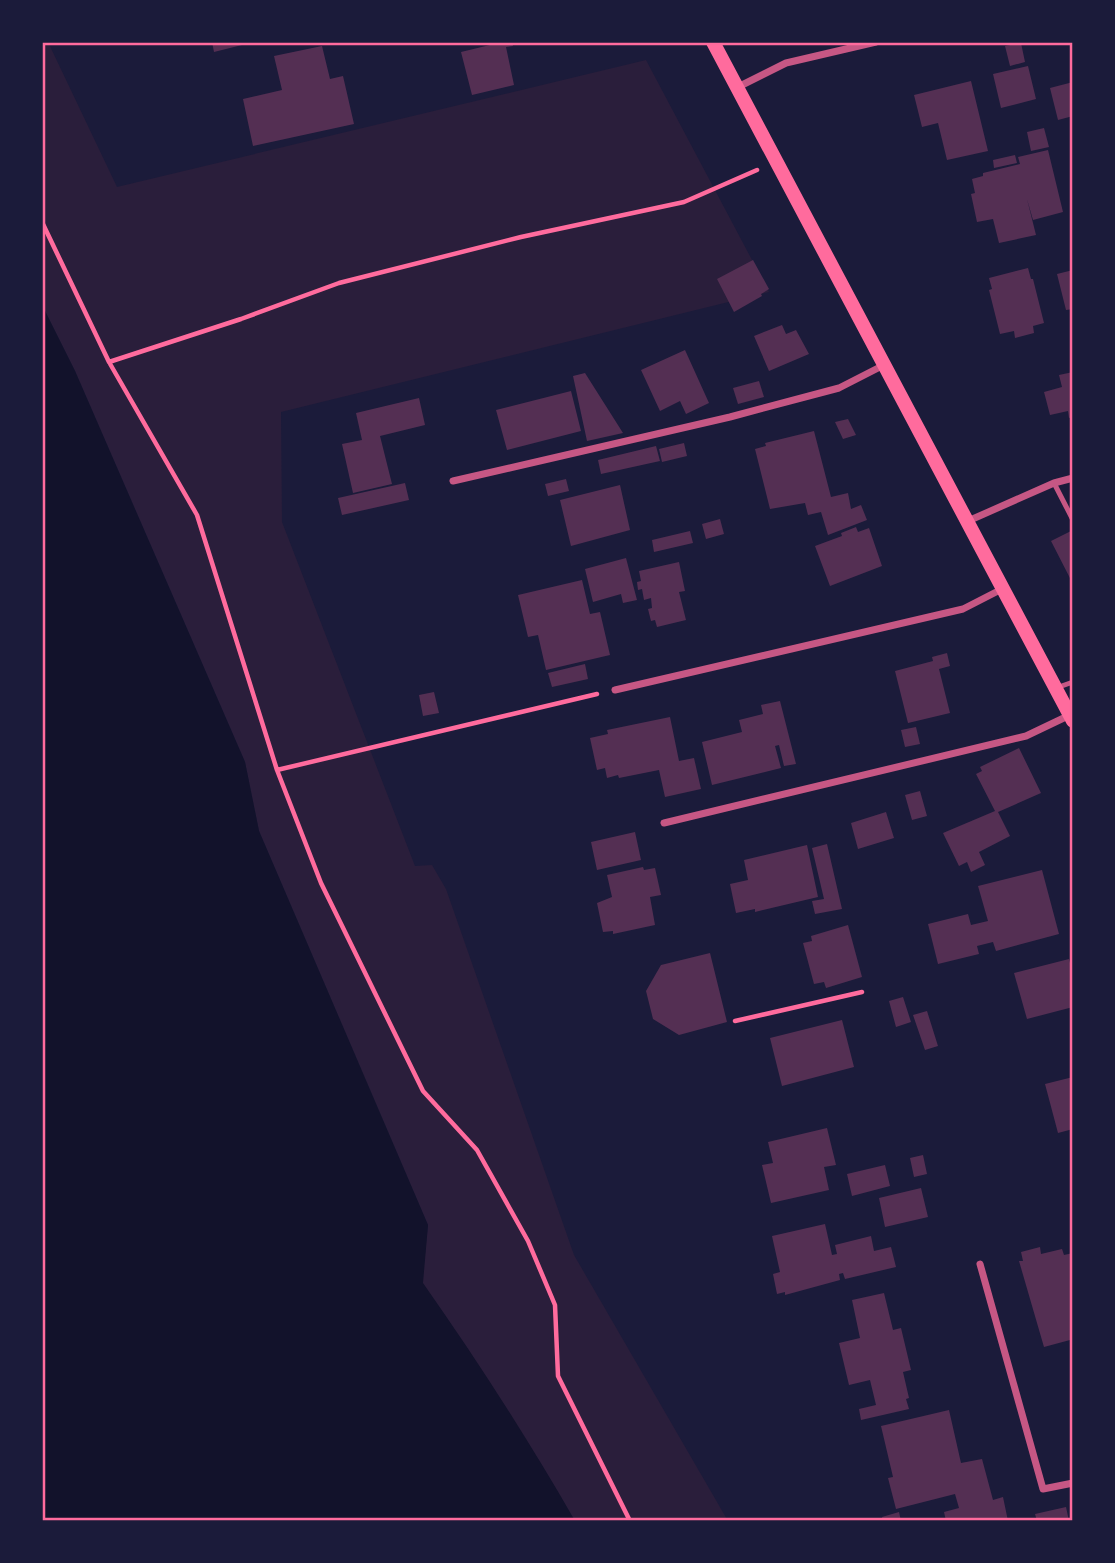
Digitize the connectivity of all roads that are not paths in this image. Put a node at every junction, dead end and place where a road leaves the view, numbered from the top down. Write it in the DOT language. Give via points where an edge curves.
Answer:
graph roads {
  1 [pos="713,42"];
  2 [pos="876,42"];
  3 [pos="738,87"];
  4 [pos="885,365"];
  5 [pos="1073,478"];
  6 [pos="453,481"];
  7 [pos="1054,483"];
  8 [pos="1070,508"];
  9 [pos="1073,520"];
  10 [pos="968,521"];
  11 [pos="1003,588"];
  12 [pos="1073,682"];
  13 [pos="1056,688"];
  14 [pos="615,690"];
  15 [pos="1072,718"];
  16 [pos="664,823"];
  17 [pos="980,1264"];
  18 [pos="1073,1483"];
  1 -- 3 [label="main road"];
  2 -- 3 [label="street" via="786,63"];
  3 -- 4 [label="main road"];
  4 -- 6 [label="street" via="839,388"];
  4 -- 10 [label="main road"];
  5 -- 7 [label="street"];
  7 -- 8 [label="lane"];
  7 -- 10 [label="street"];
  8 -- 9 [label="lane"];
  10 -- 11 [label="main road"];
  11 -- 13 [label="main road"];
  11 -- 14 [label="street" via="962,609"];
  12 -- 13 [label="lane"];
  13 -- 15 [label="main road"];
  15 -- 16 [label="street" via="1026,736"];
  17 -- 18 [label="street" via="1043,1489"];
}
